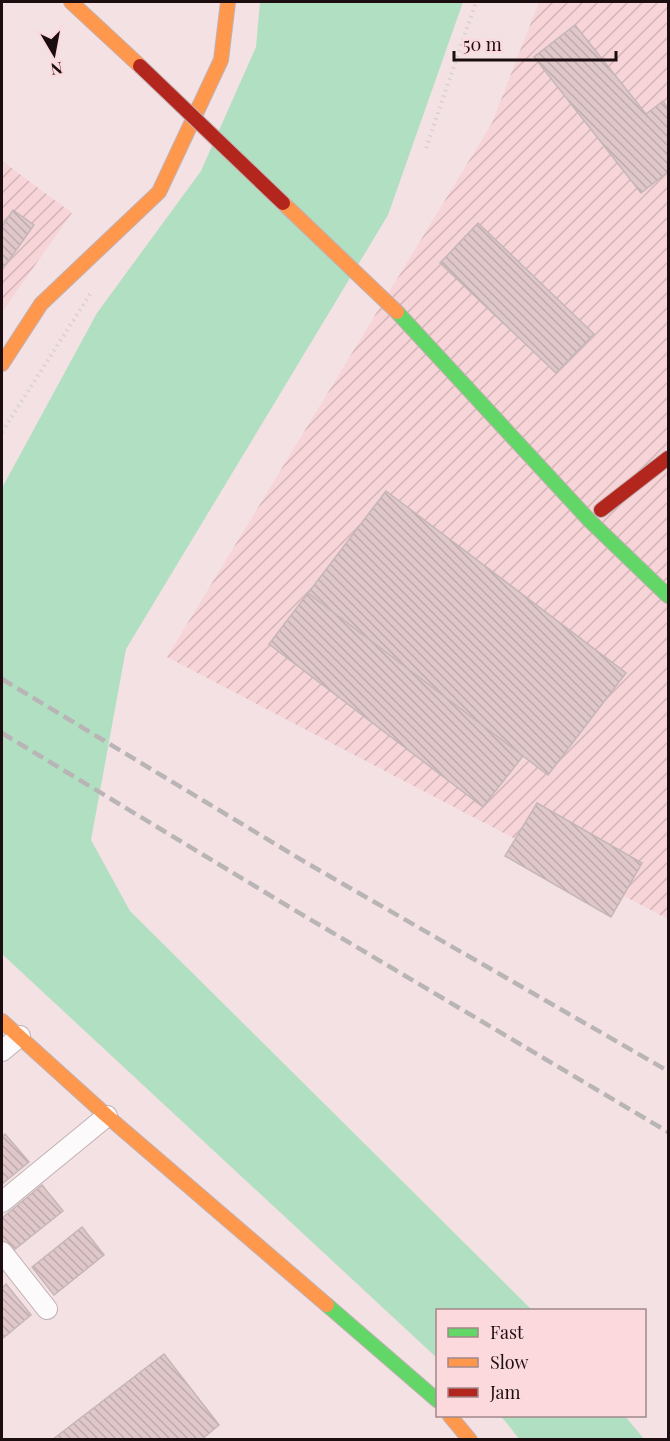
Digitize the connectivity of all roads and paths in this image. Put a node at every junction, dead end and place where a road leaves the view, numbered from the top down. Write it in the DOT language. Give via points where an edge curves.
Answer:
graph roads {
  1 [pos="71,2"];
  2 [pos="228,2"];
  3 [pos="476,2"];
  4 [pos="426,148"];
  5 [pos="397,312"];
  6 [pos="2,363"];
  7 [pos="669,458"];
  8 [pos="567,477"];
  9 [pos="601,510"];
  10 [pos="669,596"];
  11 [pos="2,1021"];
  12 [pos="20,1036"];
  13 [pos="2,1051"];
  14 [pos="107,1116"];
  15 [pos="2,1202"];
  16 [pos="2,1252"];
  17 [pos="47,1309"];
  18 [pos="436,1399"];
  19 [pos="451,1417"];
  20 [pos="470,1440"];
  1 -- 5 [label="main road, bridge"];
  2 -- 6 [label="main road" via="221,60 159,192 41,304"];
  3 -- 4 [label="path"];
  5 -- 8 [label="main road"];
  5 -- 10 [label="main road" via="590,521"];
  7 -- 9 [label="main road"];
  11 -- 12 [label="main road"];
  12 -- 13 [label="street"];
  12 -- 14 [label="main road"];
  14 -- 15 [label="street"];
  14 -- 18 [label="main road"];
  16 -- 17 [label="street"];
  19 -- 20 [label="main road"];
}
